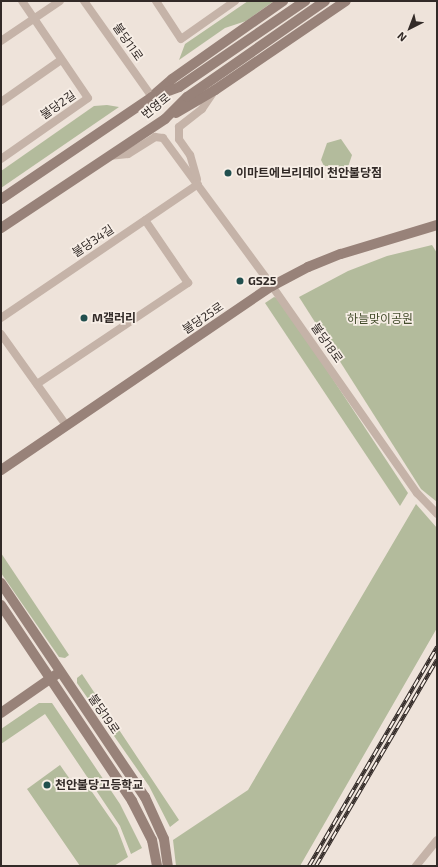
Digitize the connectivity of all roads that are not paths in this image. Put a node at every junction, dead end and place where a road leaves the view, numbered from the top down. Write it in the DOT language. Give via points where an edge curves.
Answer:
graph roads {
  1 [pos="22,1"];
  2 [pos="60,1"];
  3 [pos="84,1"];
  4 [pos="156,1"];
  5 [pos="235,1"];
  6 [pos="283,1"];
  7 [pos="305,1"];
  8 [pos="325,1"];
  9 [pos="346,1"];
  10 [pos="34,18"];
  11 [pos="1,41"];
  12 [pos="61,60"];
  13 [pos="215,90"];
  14 [pos="152,97"];
  15 [pos="1,102"];
  16 [pos="165,119"];
  17 [pos="107,157"];
  18 [pos="1,159"];
  19 [pos="198,184"];
  20 [pos="1,199"];
  21 [pos="145,220"];
  22 [pos="437,225"];
  23 [pos="1,228"];
  24 [pos="272,286"];
  25 [pos="1,318"];
  26 [pos="1,334"];
  27 [pos="37,384"];
  28 [pos="66,425"];
  29 [pos="1,470"];
  30 [pos="437,514"];
  31 [pos="1,583"];
  32 [pos="1,605"];
  33 [pos="60,672"];
  34 [pos="51,678"];
  35 [pos="1,713"];
  36 [pos="437,840"];
  37 [pos="157,866"];
  38 [pos="168,866"];
  39 [pos="416,866"];
  1 -- 10 [label="street, 불당2길"];
  2 -- 10 [label="street"];
  3 -- 14 [label="street, 불당11로"];
  4 -- 5 [label="street" via="182,39"];
  6 -- 14 [label="street" via="172,79"];
  7 -- 14 [label="street, 번영로" via="179,87"];
  8 -- 16 [label="street, 번영로" via="187,97"];
  9 -- 13 [label="street"];
  10 -- 11 [label="street"];
  10 -- 12 [label="street, 불당2길"];
  12 -- 15 [label="street"];
  12 -- 18 [label="street, 불당2길" via="88,98"];
  13 -- 16 [label="street"];
  13 -- 19 [label="street" via="202,109 180,127 179,139 190,155"];
  14 -- 20 [label="street, 번영로"];
  16 -- 17 [label="street, 번영로"];
  17 -- 19 [label="street, 불당18로" via="128,154 155,137 163,138"];
  17 -- 23 [label="street, 번영로"];
  19 -- 21 [label="street, 불당34길"];
  19 -- 24 [label="street, 불당18로"];
  21 -- 25 [label="street, 불당34길"];
  21 -- 27 [label="street" via="188,283"];
  22 -- 24 [label="street, 불당25로" via="341,254"];
  24 -- 28 [label="street, 불당25로"];
  24 -- 30 [label="street, 불당18로" via="417,493"];
  26 -- 27 [label="street"];
  27 -- 28 [label="street"];
  28 -- 29 [label="street, 불당25로"];
  31 -- 33 [label="street, 불당19로"];
  32 -- 34 [label="street, 불당19로"];
  33 -- 34 [label="street"];
  33 -- 38 [label="street, 불당19로" via="145,797 164,839"];
  34 -- 35 [label="street"];
  34 -- 37 [label="street, 불당19로" via="132,801 152,840"];
  36 -- 39 [label="street"];
}
